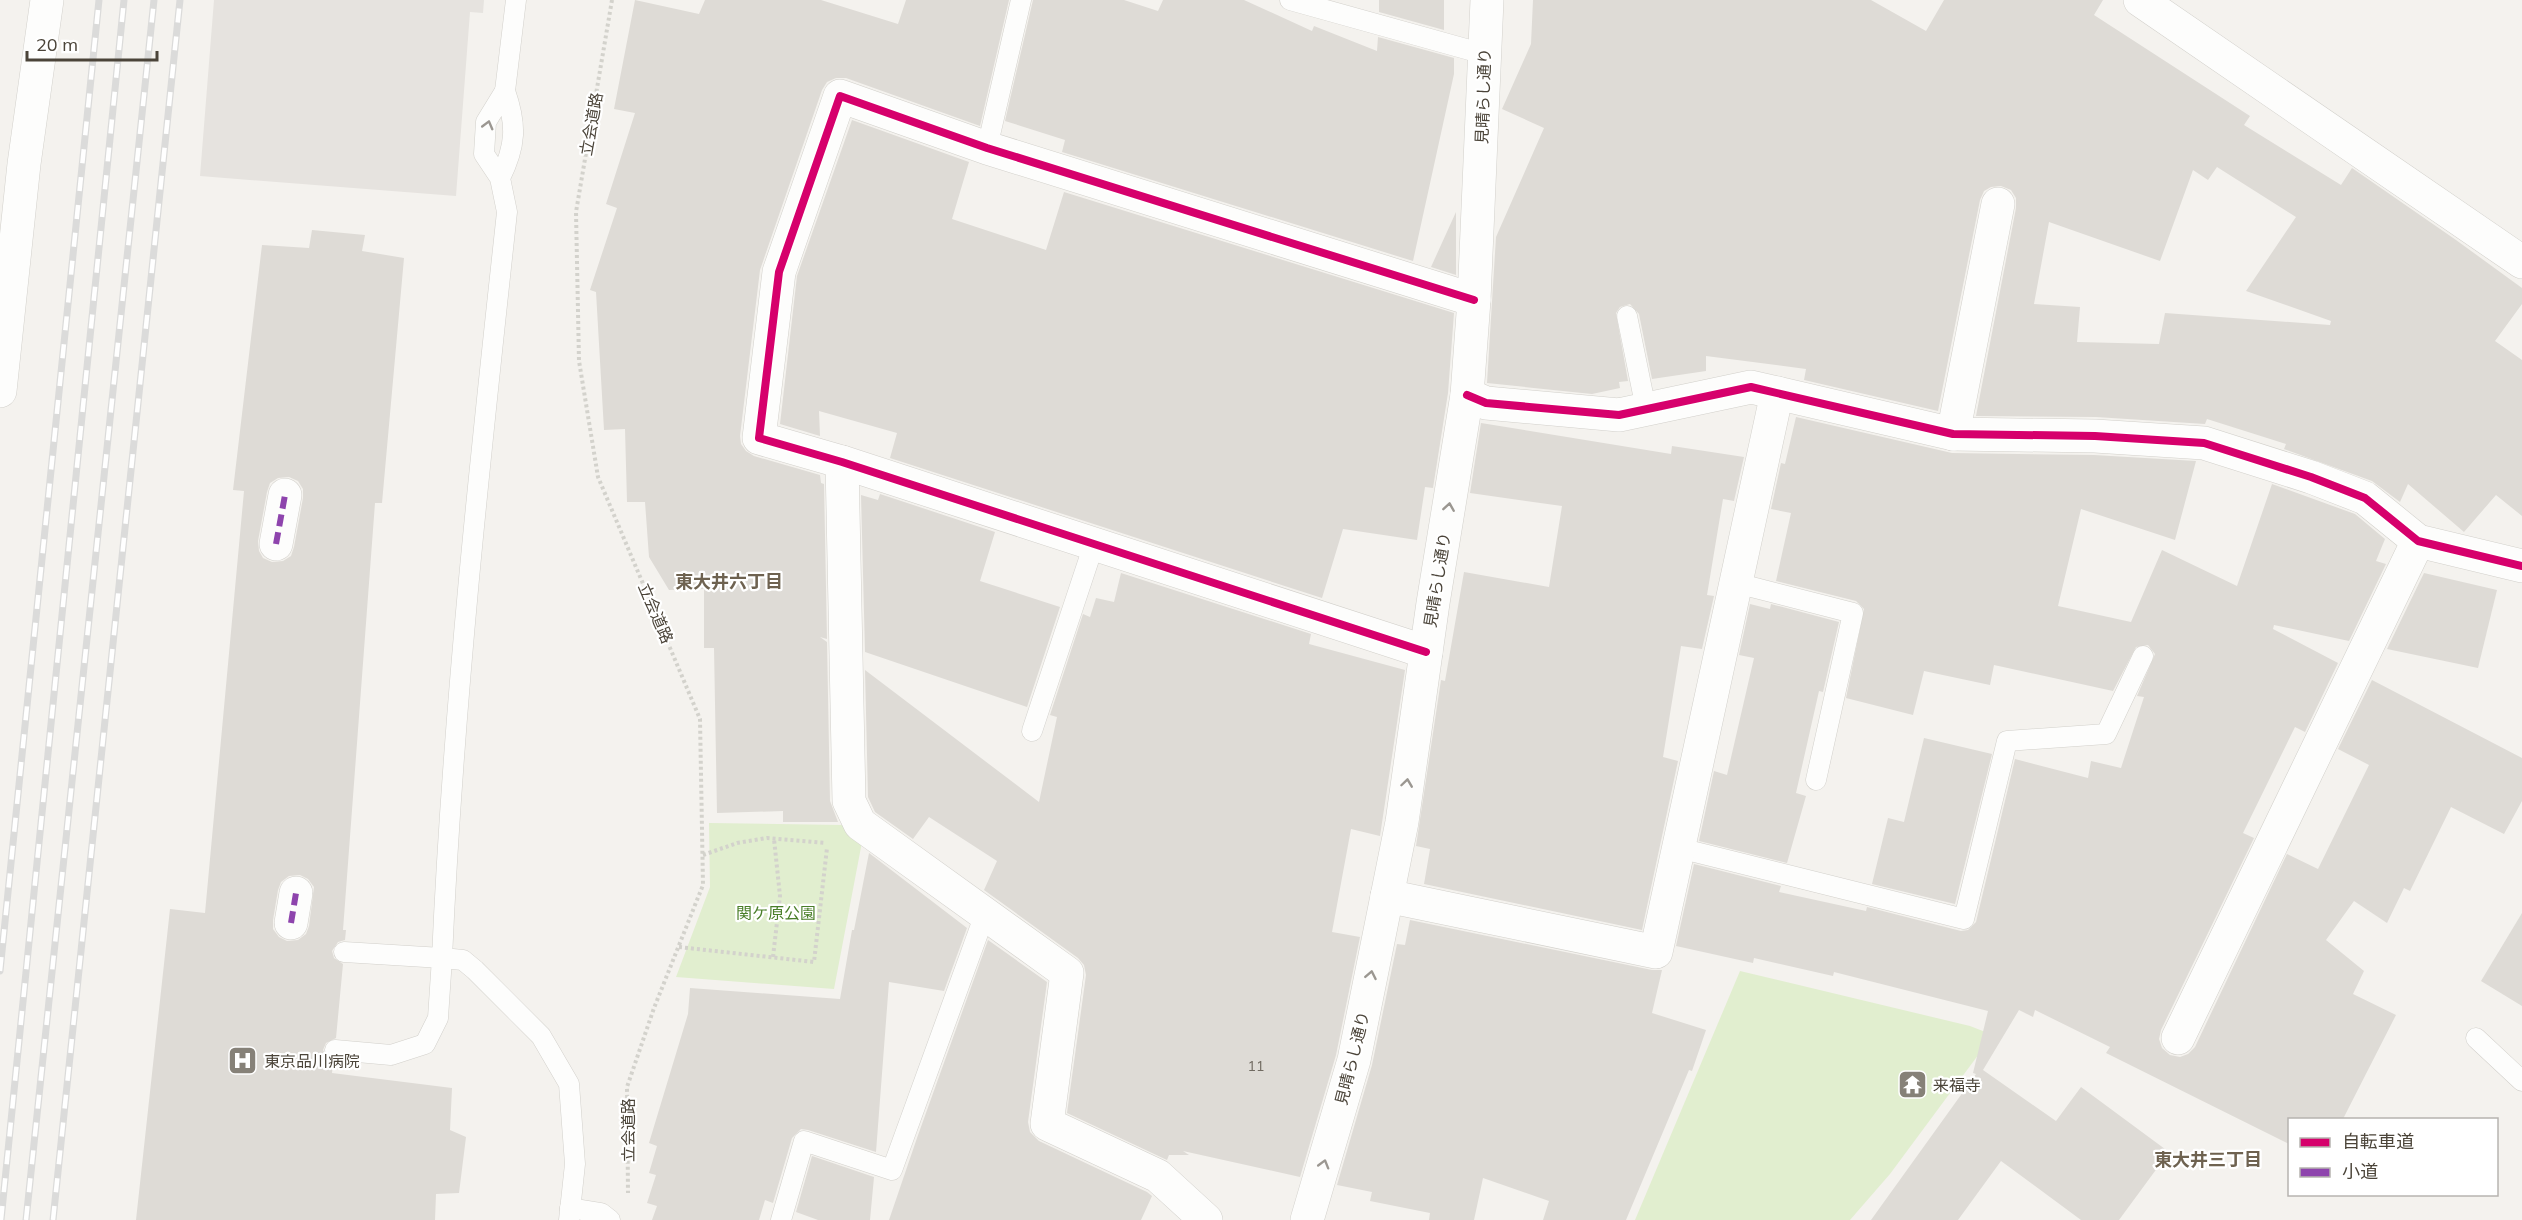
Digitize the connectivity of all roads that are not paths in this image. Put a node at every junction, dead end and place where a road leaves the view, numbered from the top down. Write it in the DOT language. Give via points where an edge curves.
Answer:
graph roads {
  1 [pos="47,0"];
  2 [pos="516,0"];
  3 [pos="1021,0"];
  4 [pos="1290,0"];
  5 [pos="1487,0"];
  6 [pos="2148,3"];
  7 [pos="1484,54"];
  8 [pos="505,91"];
  9 [pos="987,148"];
  10 [pos="12,163"];
  11 [pos="500,178"];
  12 [pos="1998,204"];
  13 [pos="2522,262"];
  14 [pos="1474,300"];
  15 [pos="1627,316"];
  16 [pos="0,391"];
  17 [pos="1777,393"];
  18 [pos="1467,395"];
  19 [pos="1646,409"];
  20 [pos="1953,434"];
  21 [pos="842,462"];
  22 [pos="285,495"];
  23 [pos="2418,541"];
  24 [pos="276,544"];
  25 [pos="1094,544"];
  26 [pos="2522,566"];
  27 [pos="1736,583"];
  28 [pos="1426,652"];
  29 [pos="2143,656"];
  30 [pos="1032,731"];
  31 [pos="1816,780"];
  32 [pos="1678,848"];
  33 [pos="1387,896"];
  34 [pos="985,914"];
  35 [pos="344,952"];
  36 [pos="442,958"];
  37 [pos="2178,1038"];
  38 [pos="2476,1038"];
  39 [pos="334,1050"];
  40 [pos="2522,1081"];
  41 [pos="570,1214"];
  42 [pos="610,1220"];
  43 [pos="781,1220"];
  44 [pos="1206,1220"];
  45 [pos="1307,1220"];
  1 -- 10 [label="street"];
  2 -- 8 [label="lane"];
  3 -- 9 [label="lane"];
  4 -- 7 [label="lane"];
  5 -- 7 [label="street, 見晴らし通り"];
  6 -- 13 [label="street"];
  7 -- 14 [label="street, 見晴らし通り"];
  8 -- 11 [label="lane" via="514,116 510,158"];
  11 -- 8 [label="lane, one-way" via="484,154 486,122"];
  9 -- 14 [label="street"];
  9 -- 21 [label="street" via="840,96 779,272 759,438"];
  10 -- 16 [label="street"];
  11 -- 36 [label="lane" via="507,212 449,808"];
  12 -- 20 [label="street"];
  14 -- 18 [label="street, 見晴らし通り"];
  15 -- 19 [label="lane"];
  17 -- 19 [label="street" via="1751,387"];
  17 -- 20 [label="street"];
  17 -- 27 [label="street"];
  18 -- 19 [label="street" via="1486,403 1618,415"];
  28 -- 18 [label="street, 見晴らし通り, one-way"];
  20 -- 23 [label="street" via="2095,435 2204,443 2365,498"];
  21 -- 25 [label="street"];
  21 -- 34 [label="street" via="849,801 860,824"];
  22 -- 24 [label="street"];
  23 -- 26 [label="street"];
  23 -- 37 [label="street"];
  25 -- 28 [label="street"];
  25 -- 30 [label="lane"];
  27 -- 31 [label="lane" via="1853,613"];
  27 -- 32 [label="street"];
  33 -- 28 [label="street, 見晴らし通り, one-way" via="1402,822"];
  29 -- 32 [label="lane" via="2106,734 2007,741 1964,920"];
  32 -- 33 [label="street" via="1656,952"];
  45 -- 33 [label="street, 見晴らし通り, one-way" via="1354,1060"];
  34 -- 43 [label="lane" via="892,1170 804,1141"];
  34 -- 44 [label="street" via="1067,973 1047,1124 1158,1176"];
  35 -- 36 [label="lane"];
  36 -- 39 [label="lane" via="438,1018 425,1044 391,1055"];
  36 -- 41 [label="lane" via="463,960 541,1036 569,1084 574,1164"];
  38 -- 40 [label="lane"];
  41 -- 42 [label="lane" via="601,1213"];
}
